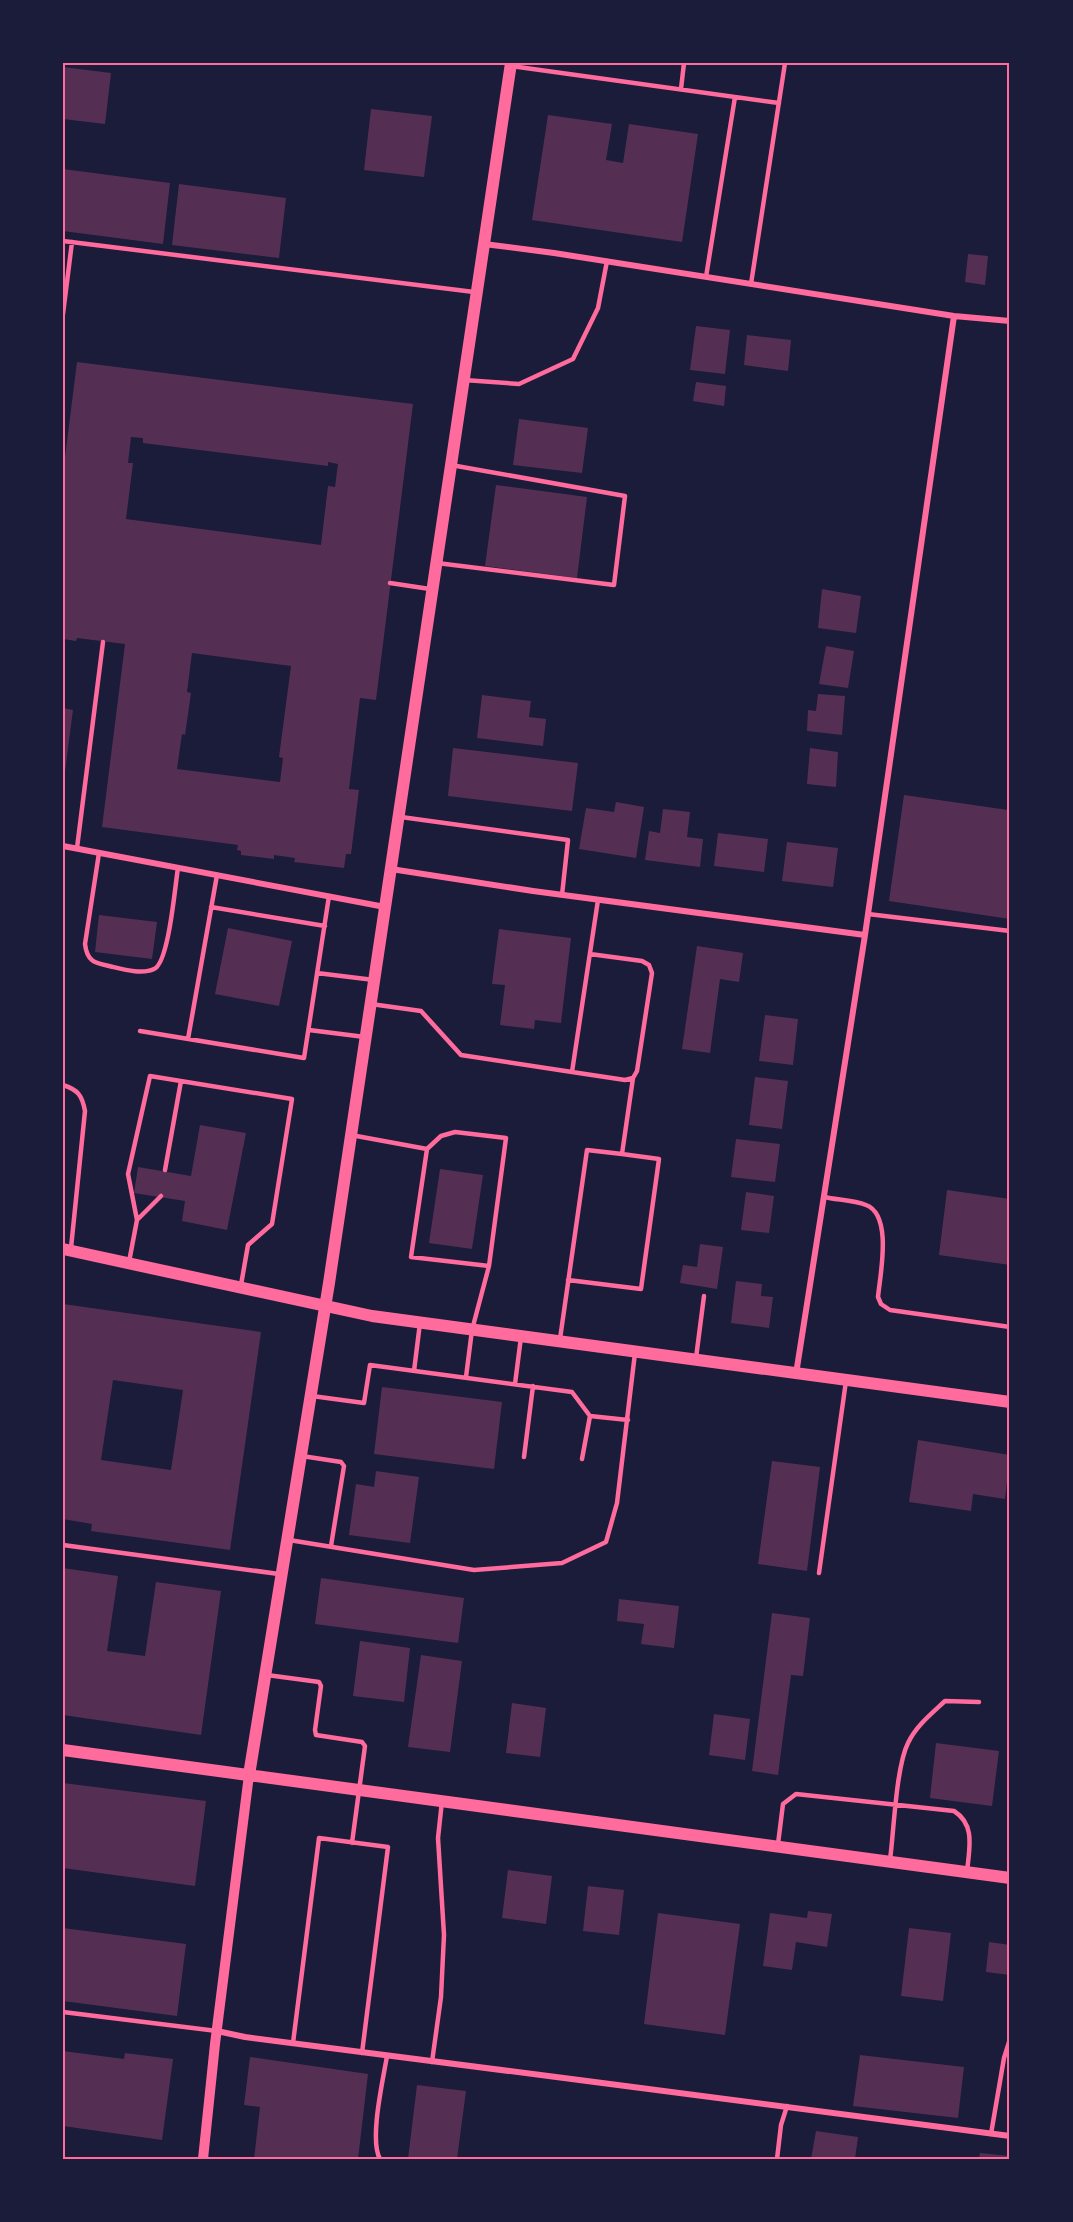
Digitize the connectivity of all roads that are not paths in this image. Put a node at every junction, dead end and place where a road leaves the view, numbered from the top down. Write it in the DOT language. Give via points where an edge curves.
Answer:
graph roads {
  1 [pos="684,63"];
  2 [pos="785,63"];
  3 [pos="511,64"];
  4 [pos="681,89"];
  5 [pos="735,97"];
  6 [pos="779,103"];
  7 [pos="63,241"];
  8 [pos="72,242"];
  9 [pos="484,244"];
  10 [pos="607,261"];
  11 [pos="706,277"];
  12 [pos="751,284"];
  13 [pos="477,293"];
  14 [pos="63,314"];
  15 [pos="954,316"];
  16 [pos="1010,321"];
  17 [pos="464,380"];
  18 [pos="451,465"];
  19 [pos="436,563"];
  20 [pos="390,583"];
  21 [pos="432,589"];
  22 [pos="104,642"];
  23 [pos="399,817"];
  24 [pos="63,846"];
  25 [pos="77,848"];
  26 [pos="99,853"];
  27 [pos="178,868"];
  28 [pos="391,869"];
  29 [pos="217,875"];
  30 [pos="562,895"];
  31 [pos="329,896"];
  32 [pos="598,900"];
  33 [pos="212,907"];
  34 [pos="385,907"];
  35 [pos="868,914"];
  36 [pos="325,926"];
  37 [pos="1010,931"];
  38 [pos="865,936"];
  39 [pos="590,954"];
  40 [pos="317,973"];
  41 [pos="374,980"];
  42 [pos="371,1004"];
  43 [pos="309,1030"];
  44 [pos="140,1031"];
  45 [pos="366,1037"];
  46 [pos="188,1039"];
  47 [pos="572,1072"];
  48 [pos="633,1078"];
  49 [pos="181,1081"];
  50 [pos="63,1085"];
  51 [pos="351,1135"];
  52 [pos="427,1149"];
  53 [pos="622,1154"];
  54 [pos="165,1170"];
  55 [pos="161,1196"];
  56 [pos="824,1197"];
  57 [pos="137,1220"];
  58 [pos="67,1250"];
  59 [pos="128,1264"];
  60 [pos="489,1266"];
  61 [pos="568,1280"];
  62 [pos="241,1288"];
  63 [pos="704,1296"];
  64 [pos="326,1306"];
  65 [pos="420,1322"];
  66 [pos="1010,1327"];
  67 [pos="472,1330"];
  68 [pos="521,1337"];
  69 [pos="560,1342"];
  70 [pos="635,1353"];
  71 [pos="696,1361"];
  72 [pos="414,1371"];
  73 [pos="796,1375"];
  74 [pos="466,1377"];
  75 [pos="846,1381"];
  76 [pos="515,1384"];
  77 [pos="533,1386"];
  78 [pos="311,1396"];
  79 [pos="1010,1402"];
  80 [pos="590,1416"];
  81 [pos="628,1420"];
  82 [pos="301,1456"];
  83 [pos="524,1457"];
  84 [pos="582,1459"];
  85 [pos="288,1539"];
  86 [pos="63,1545"];
  87 [pos="330,1546"];
  88 [pos="819,1573"];
  89 [pos="282,1575"];
  90 [pos="265,1675"];
  91 [pos="979,1702"];
  92 [pos="63,1750"];
  93 [pos="249,1775"];
  94 [pos="359,1790"];
  95 [pos="442,1802"];
  96 [pos="897,1805"];
  97 [pos="352,1843"];
  98 [pos="777,1847"];
  99 [pos="890,1862"];
  100 [pos="967,1873"];
  101 [pos="1010,1878"];
  102 [pos="63,2012"];
  103 [pos="217,2031"];
  104 [pos="1010,2039"];
  105 [pos="292,2043"];
  106 [pos="362,2053"];
  107 [pos="387,2056"];
  108 [pos="432,2062"];
  109 [pos="787,2106"];
  110 [pos="991,2134"];
  111 [pos="1010,2136"];
  112 [pos="203,2159"];
  113 [pos="380,2159"];
  114 [pos="777,2159"];
  1 -- 4 [label="lane"];
  2 -- 6 [label="lane"];
  3 -- 4 [label="lane"];
  3 -- 9 [label="main road"];
  4 -- 5 [label="lane"];
  5 -- 6 [label="lane"];
  5 -- 11 [label="lane"];
  6 -- 12 [label="lane"];
  7 -- 8 [label="lane"];
  8 -- 13 [label="lane"];
  8 -- 14 [label="lane"];
  9 -- 10 [label="street"];
  9 -- 13 [label="main road"];
  10 -- 11 [label="street"];
  10 -- 17 [label="lane" via="598,308 573,359 519,384"];
  11 -- 12 [label="street"];
  12 -- 15 [label="street"];
  13 -- 17 [label="main road"];
  15 -- 16 [label="street"];
  15 -- 35 [label="street"];
  17 -- 18 [label="main road"];
  18 -- 19 [label="main road"];
  18 -- 19 [label="lane" via="625,496 614,585"];
  19 -- 21 [label="main road"];
  20 -- 21 [label="lane"];
  21 -- 23 [label="main road"];
  22 -- 25 [label="lane"];
  23 -- 28 [label="main road"];
  23 -- 30 [label="lane" via="568,840"];
  24 -- 25 [label="street"];
  25 -- 26 [label="street"];
  26 -- 27 [label="street"];
  26 -- 27 [label="lane" via="85,944 86,956 93,963 130,970 153,970 160,966"];
  27 -- 29 [label="street"];
  28 -- 30 [label="street"];
  28 -- 34 [label="main road"];
  29 -- 31 [label="street"];
  29 -- 33 [label="lane"];
  30 -- 32 [label="street"];
  31 -- 34 [label="street"];
  31 -- 36 [label="lane"];
  32 -- 38 [label="street"];
  32 -- 39 [label="lane"];
  33 -- 36 [label="lane"];
  33 -- 46 [label="lane"];
  34 -- 41 [label="main road"];
  35 -- 37 [label="lane"];
  35 -- 38 [label="street"];
  36 -- 40 [label="lane"];
  38 -- 56 [label="street"];
  39 -- 47 [label="lane"];
  39 -- 48 [label="lane" via="642,961 652,973"];
  40 -- 41 [label="lane"];
  40 -- 43 [label="lane"];
  41 -- 42 [label="main road"];
  42 -- 45 [label="main road"];
  42 -- 47 [label="lane" via="421,1011 461,1055"];
  43 -- 45 [label="lane"];
  43 -- 46 [label="lane" via="304,1058"];
  44 -- 46 [label="lane"];
  45 -- 51 [label="main road"];
  47 -- 48 [label="lane"];
  48 -- 53 [label="lane"];
  49 -- 54 [label="lane"];
  49 -- 57 [label="lane" via="150,1076 128,1174"];
  49 -- 62 [label="lane" via="292,1099 272,1224 248,1245"];
  50 -- 58 [label="lane" via="76,1090 85,1111"];
  51 -- 52 [label="lane"];
  51 -- 64 [label="main road"];
  52 -- 60 [label="lane" via="411,1257"];
  52 -- 60 [label="lane" via="441,1136 455,1132 506,1138"];
  53 -- 61 [label="lane" via="587,1150"];
  53 -- 61 [label="lane" via="659,1159 641,1289"];
  55 -- 57 [label="lane"];
  56 -- 66 [label="lane" via="868,1205 876,1213 883,1240 878,1297 881,1304 890,1310"];
  56 -- 73 [label="street"];
  57 -- 59 [label="lane"];
  58 -- 59 [label="main road"];
  59 -- 62 [label="main road"];
  60 -- 67 [label="lane"];
  61 -- 69 [label="lane"];
  62 -- 64 [label="main road"];
  63 -- 71 [label="lane"];
  64 -- 65 [label="main road"];
  64 -- 78 [label="main road"];
  65 -- 67 [label="main road"];
  65 -- 72 [label="lane"];
  67 -- 68 [label="main road"];
  67 -- 74 [label="lane"];
  68 -- 69 [label="main road"];
  68 -- 76 [label="lane"];
  69 -- 70 [label="main road"];
  70 -- 71 [label="main road"];
  70 -- 81 [label="lane"];
  71 -- 73 [label="main road"];
  72 -- 74 [label="lane"];
  72 -- 78 [label="lane" via="370,1365 364,1403"];
  73 -- 75 [label="main road"];
  74 -- 76 [label="lane"];
  75 -- 79 [label="main road"];
  75 -- 88 [label="lane"];
  76 -- 77 [label="lane"];
  77 -- 80 [label="lane" via="572,1392"];
  77 -- 83 [label="lane"];
  78 -- 82 [label="main road"];
  80 -- 81 [label="lane"];
  80 -- 84 [label="lane"];
  81 -- 87 [label="lane" via="617,1503 606,1542 562,1563 474,1570"];
  82 -- 85 [label="main road"];
  82 -- 87 [label="lane" via="341,1462 344,1466"];
  85 -- 87 [label="lane"];
  85 -- 89 [label="main road"];
  86 -- 89 [label="lane"];
  89 -- 90 [label="main road"];
  90 -- 93 [label="main road"];
  90 -- 94 [label="lane" via="319,1682 316,1735 362,1742 365,1746"];
  91 -- 96 [label="lane" via="945,1701 926,1719 907,1744"];
  92 -- 93 [label="main road"];
  93 -- 94 [label="main road"];
  93 -- 103 [label="street"];
  94 -- 95 [label="main road"];
  94 -- 97 [label="lane"];
  95 -- 98 [label="main road"];
  95 -- 108 [label="lane" via="438,1838 444,1935"];
  96 -- 98 [label="lane" via="796,1794 783,1804"];
  96 -- 99 [label="lane"];
  96 -- 100 [label="lane" via="954,1811 964,1817 969,1832"];
  97 -- 105 [label="lane" via="319,1838"];
  97 -- 106 [label="lane" via="388,1847"];
  98 -- 99 [label="main road"];
  99 -- 100 [label="main road"];
  100 -- 101 [label="main road"];
  102 -- 103 [label="lane"];
  103 -- 105 [label="street"];
  103 -- 112 [label="street"];
  104 -- 110 [label="lane"];
  105 -- 106 [label="street"];
  106 -- 107 [label="street"];
  107 -- 108 [label="street"];
  107 -- 113 [label="lane" via="375,2136"];
  108 -- 109 [label="street"];
  109 -- 110 [label="street"];
  109 -- 114 [label="lane"];
  110 -- 111 [label="street"];
}
